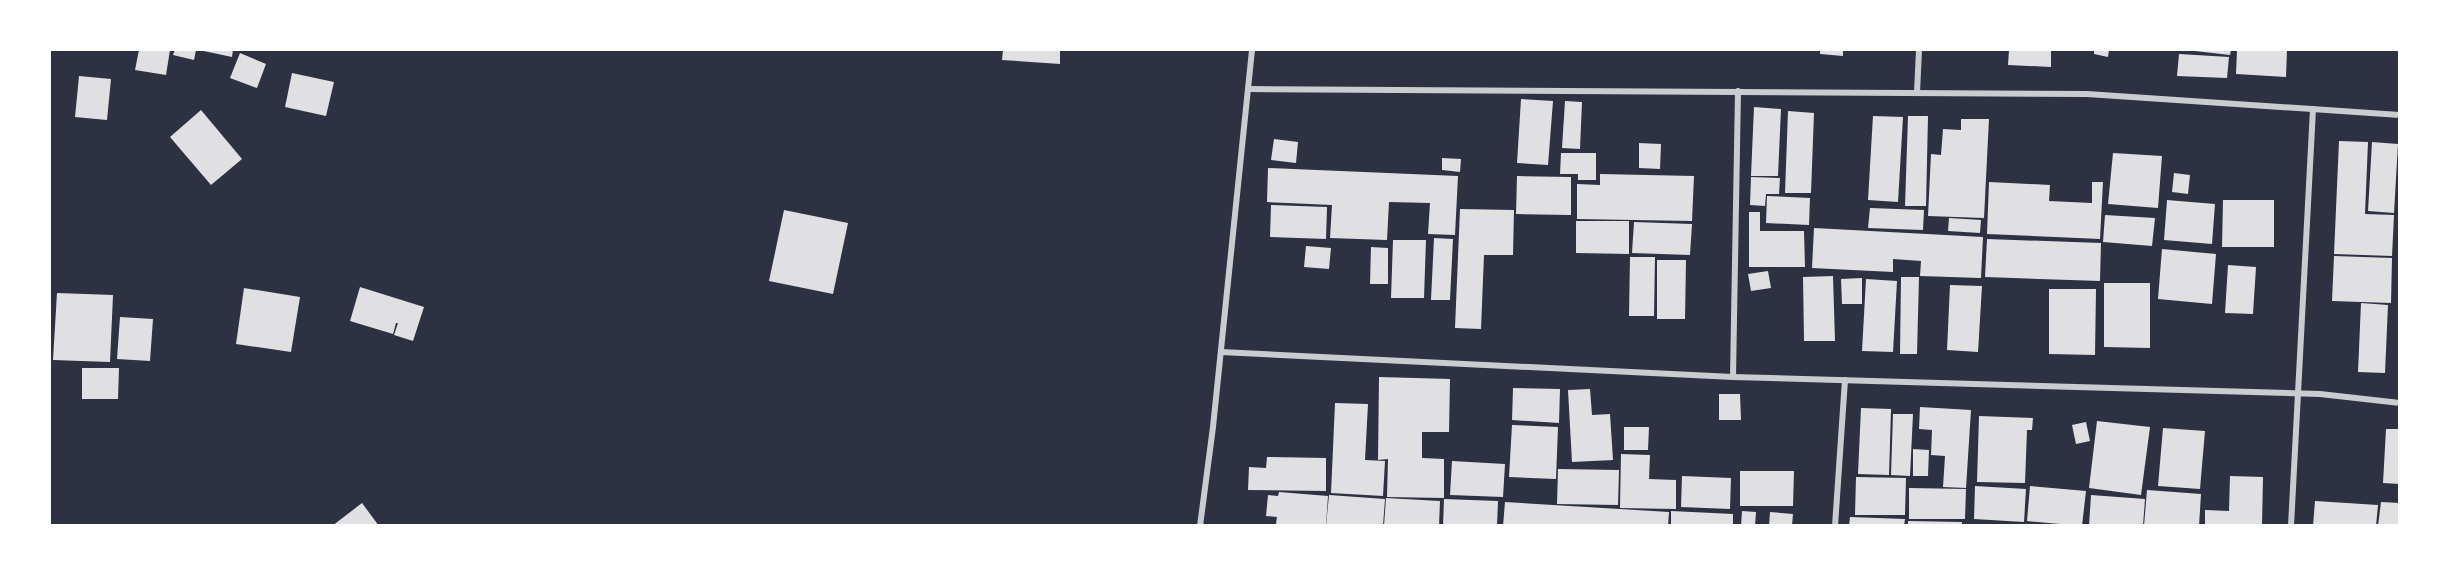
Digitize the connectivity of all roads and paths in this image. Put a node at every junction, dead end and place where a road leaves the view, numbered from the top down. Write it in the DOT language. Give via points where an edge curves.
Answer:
graph roads {
  1 [pos="1252,50"];
  2 [pos="1919,50"];
  3 [pos="1248,89"];
  4 [pos="1738,91"];
  5 [pos="1917,93"];
  6 [pos="2313,109"];
  7 [pos="2400,115"];
  8 [pos="1221,352"];
  9 [pos="1733,377"];
  10 [pos="1845,380"];
  11 [pos="2300,393"];
  12 [pos="2400,403"];
  13 [pos="1200,525"];
  14 [pos="1835,525"];
  15 [pos="2291,525"];
  1 -- 3 [label="street"];
  2 -- 5 [label="street"];
  3 -- 4 [label="street"];
  3 -- 8 [label="street"];
  4 -- 5 [label="street"];
  4 -- 9 [label="street"];
  5 -- 6 [label="street" via="2087,94"];
  6 -- 7 [label="street"];
  6 -- 11 [label="street"];
  8 -- 9 [label="street"];
  8 -- 13 [label="street"];
  9 -- 10 [label="street"];
  10 -- 11 [label="street"];
  10 -- 14 [label="street"];
  11 -- 12 [label="street"];
  11 -- 15 [label="street"];
}
